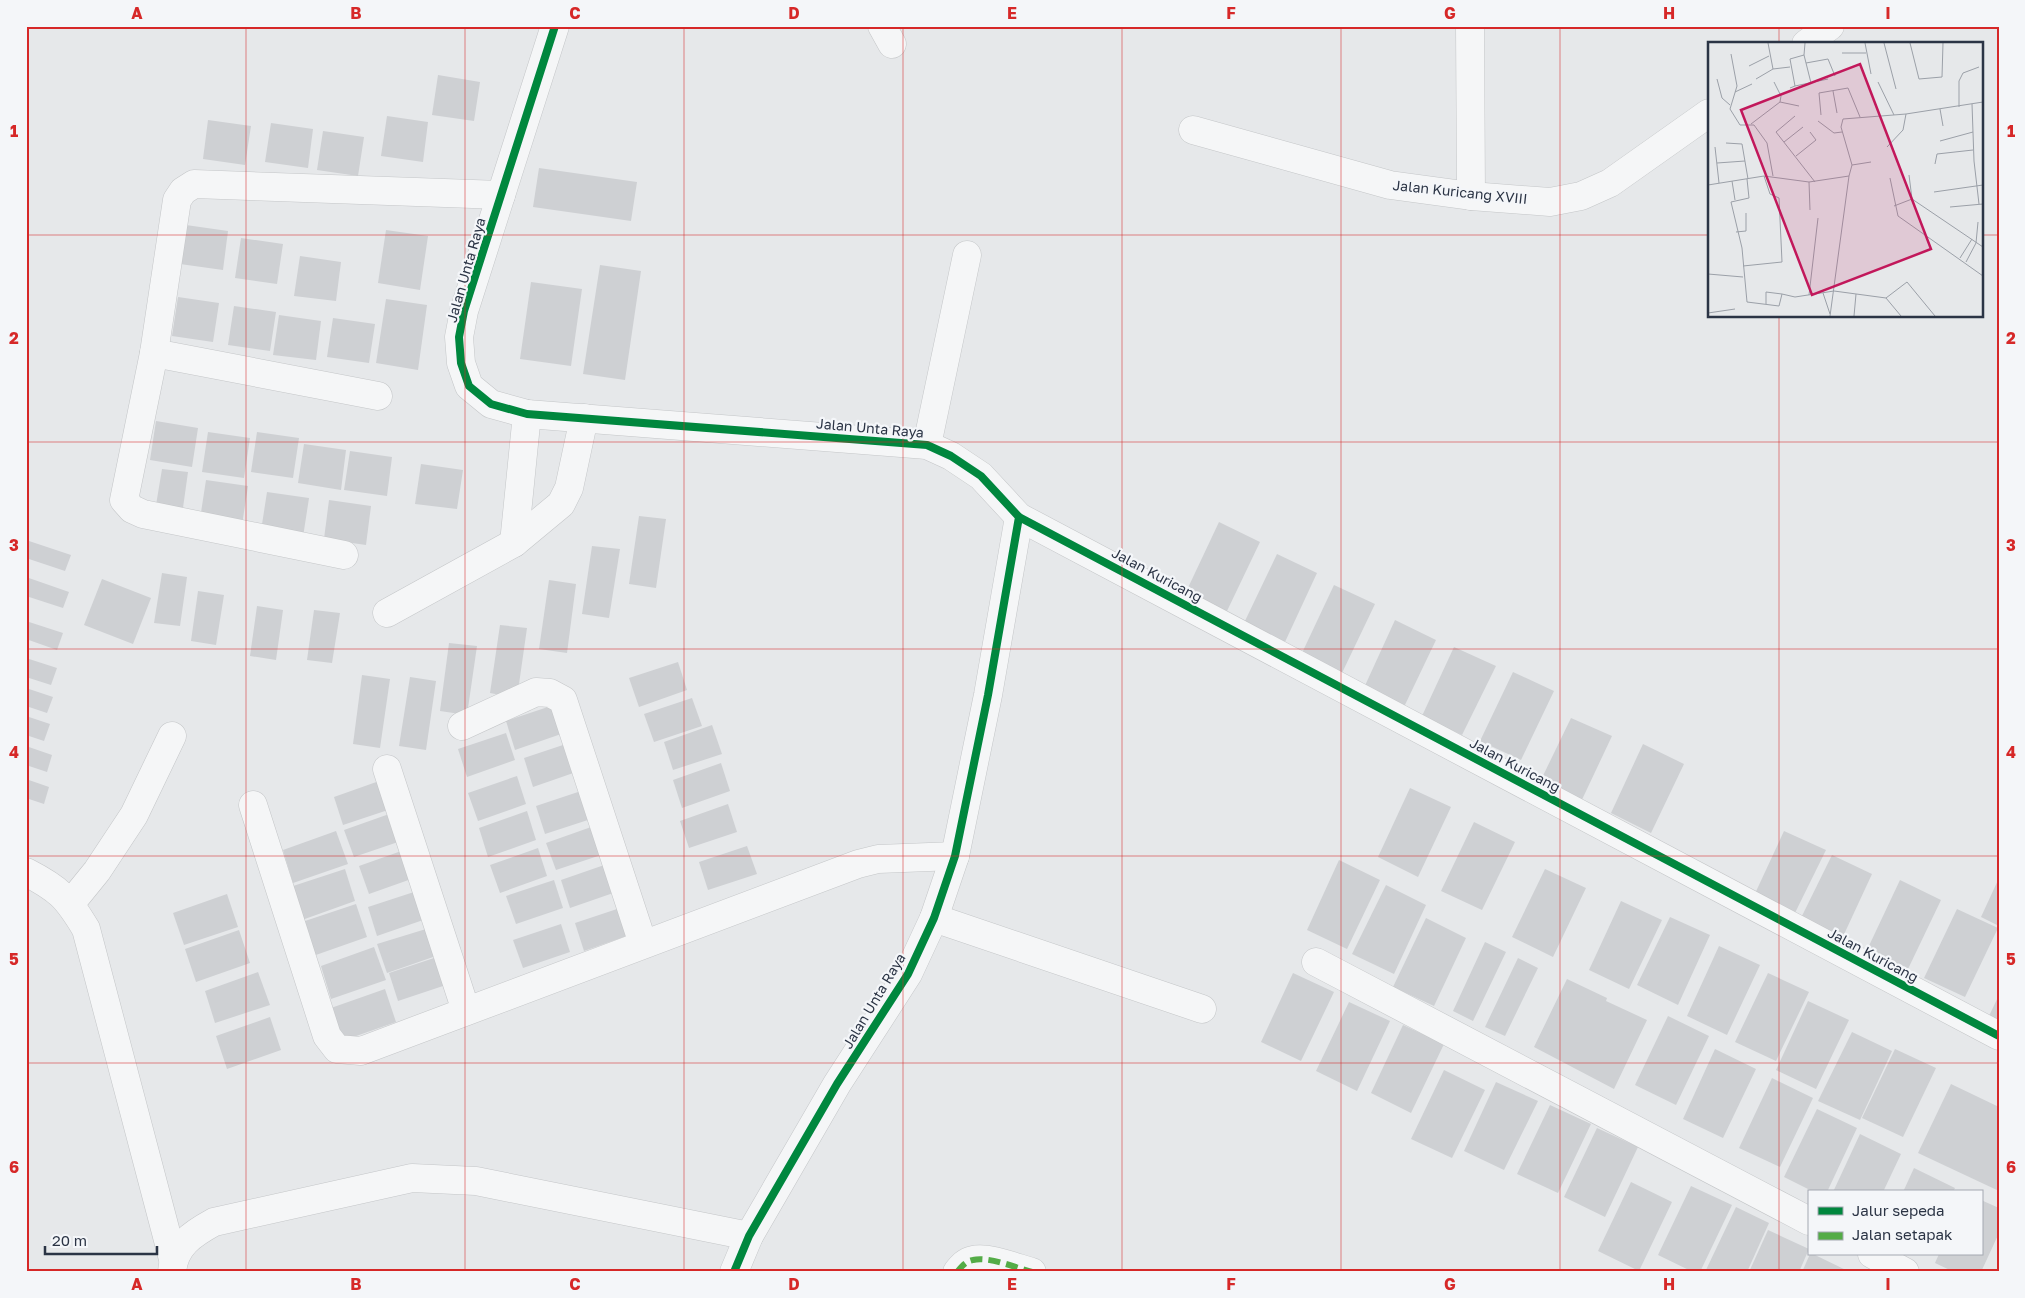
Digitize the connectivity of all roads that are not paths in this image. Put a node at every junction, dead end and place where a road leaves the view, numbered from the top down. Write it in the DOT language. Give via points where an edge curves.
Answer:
graph roads {
  1 [pos="555,26"];
  2 [pos="1470,26"];
  3 [pos="1830,26"];
  4 [pos="1809,42"];
  5 [pos="1708,114"];
  6 [pos="1193,130"];
  7 [pos="502,195"];
  8 [pos="1471,196"];
  9 [pos="967,256"];
  10 [pos="154,353"];
  11 [pos="378,396"];
  12 [pos="527,414"];
  13 [pos="584,418"];
  14 [pos="927,445"];
  15 [pos="1019,517"];
  16 [pos="514,543"];
  17 [pos="344,555"];
  18 [pos="388,613"];
  19 [pos="462,726"];
  20 [pos="172,736"];
  21 [pos="387,769"];
  22 [pos="253,805"];
  23 [pos="955,856"];
  24 [pos="26,872"];
  25 [pos="71,903"];
  26 [pos="934,918"];
  27 [pos="643,944"];
  28 [pos="1316,962"];
  29 [pos="1202,1009"];
  30 [pos="466,1011"];
  31 [pos="1999,1036"];
  32 [pos="1808,1220"];
  33 [pos="749,1236"];
  34 [pos="1876,1256"];
  35 [pos="173,1265"];
  36 [pos="734,1272"];
  37 [pos="957,1272"];
  38 [pos="1032,1272"];
  39 [pos="1905,1272"];
  1 -- 7 [label="street, Jalan Unta Raya"];
  2 -- 8 [label="street"];
  3 -- 4 [label="street"];
  5 -- 8 [label="street, Jalan Kuricang XVIII" via="1610,184 1582,196 1550,202"];
  6 -- 8 [label="street, Jalan Kuricang XVIII" via="1390,185"];
  7 -- 10 [label="street" via="194,184 177,200"];
  7 -- 12 [label="street, Jalan Unta Raya" via="464,311 461,363 469,386 491,404"];
  9 -- 14 [label="street"];
  10 -- 11 [label="street"];
  10 -- 17 [label="street" via="124,500 132,509 143,514"];
  12 -- 13 [label="street, Jalan Unta Raya"];
  12 -- 16 [label="street"];
  13 -- 14 [label="street, Jalan Unta Raya"];
  13 -- 16 [label="street" via="566,496"];
  14 -- 15 [label="street, Jalan Unta Raya" via="981,476"];
  15 -- 23 [label="street, Jalan Unta Raya" via="988,695"];
  15 -- 31 [label="street, Jalan Kuricang"];
  16 -- 18 [label="street"];
  19 -- 27 [label="street" via="536,692 550,693 563,700"];
  20 -- 25 [label="street" via="130,822"];
  21 -- 30 [label="street"];
  22 -- 30 [label="street" via="327,1036 337,1050 360,1051"];
  23 -- 26 [label="street, Jalan Unta Raya"];
  23 -- 27 [label="street" via="878,859 858,864"];
  24 -- 25 [label="street" via="50,884"];
  25 -- 35 [label="street" via="86,929"];
  26 -- 29 [label="street"];
  26 -- 33 [label="street, Jalan Unta Raya" via="908,974 837,1084"];
  27 -- 30 [label="street"];
  28 -- 32 [label="street"];
  33 -- 35 [label="street" via="476,1181 412,1178 214,1222 192,1235"];
  33 -- 36 [label="street, Jalan Unta Raya"];
  34 -- 39 [label="street"];
  37 -- 38 [label="street" via="962,1265 982,1259"];
}
